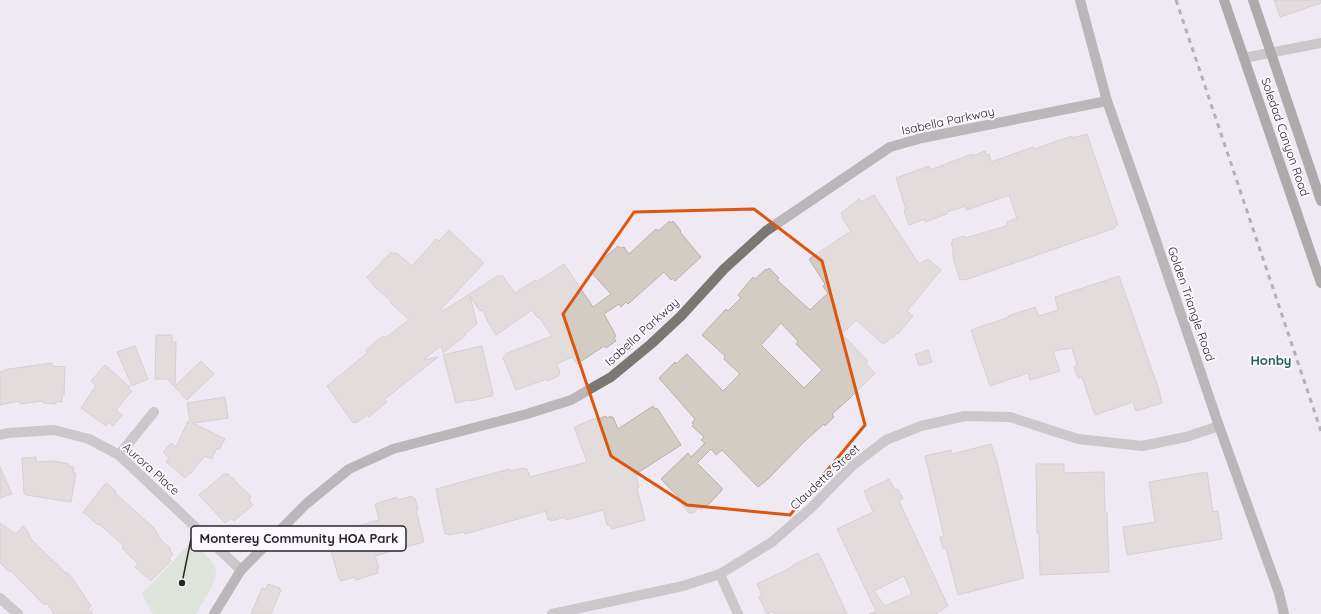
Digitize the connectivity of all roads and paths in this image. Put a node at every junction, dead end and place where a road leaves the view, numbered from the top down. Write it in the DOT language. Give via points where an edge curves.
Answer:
graph roads {
  1 [pos="1080,0"];
  2 [pos="1224,0"];
  3 [pos="1253,0"];
  4 [pos="1321,43"];
  5 [pos="1271,53"];
  6 [pos="1244,58"];
  7 [pos="1108,101"];
  8 [pos="1321,201"];
  9 [pos="1321,283"];
  10 [pos="154,412"];
  11 [pos="1219,426"];
  12 [pos="0,435"];
  13 [pos="119,456"];
  14 [pos="241,570"];
  15 [pos="720,574"];
  16 [pos="0,598"];
  17 [pos="18,614"];
  18 [pos="214,614"];
  19 [pos="552,614"];
  20 [pos="738,614"];
  21 [pos="1284,614"];
  1 -- 7 [label="street, Golden Triangle Road"];
  2 -- 6 [label="main road, Soledad Canyon Road"];
  3 -- 5 [label="main road, Soledad Canyon Road"];
  4 -- 5 [label="street"];
  5 -- 6 [label="street"];
  5 -- 8 [label="main road, Soledad Canyon Road"];
  6 -- 9 [label="main road, Soledad Canyon Road"];
  7 -- 11 [label="street, Golden Triangle Road"];
  7 -- 14 [label="street, Isabella Parkway" via="922,138 890,147 766,231 724,269 656,340 611,377 571,400 393,450 349,469 306,504"];
  10 -- 13 [label="street"];
  11 -- 15 [label="street, Claudette Street" via="1186,437 1142,446 1078,439 1010,417 965,416 921,426 886,440 852,466 811,508 772,542"];
  11 -- 21 [label="street, Golden Triangle Road"];
  12 -- 13 [label="street, Aurora Place" via="54,430 90,439"];
  13 -- 14 [label="street, Aurora Place"];
  14 -- 18 [label="street, Isabella Parkway"];
  15 -- 19 [label="street, Claudette Street" via="684,586"];
  15 -- 20 [label="street"];
  16 -- 17 [label="street"];
}
